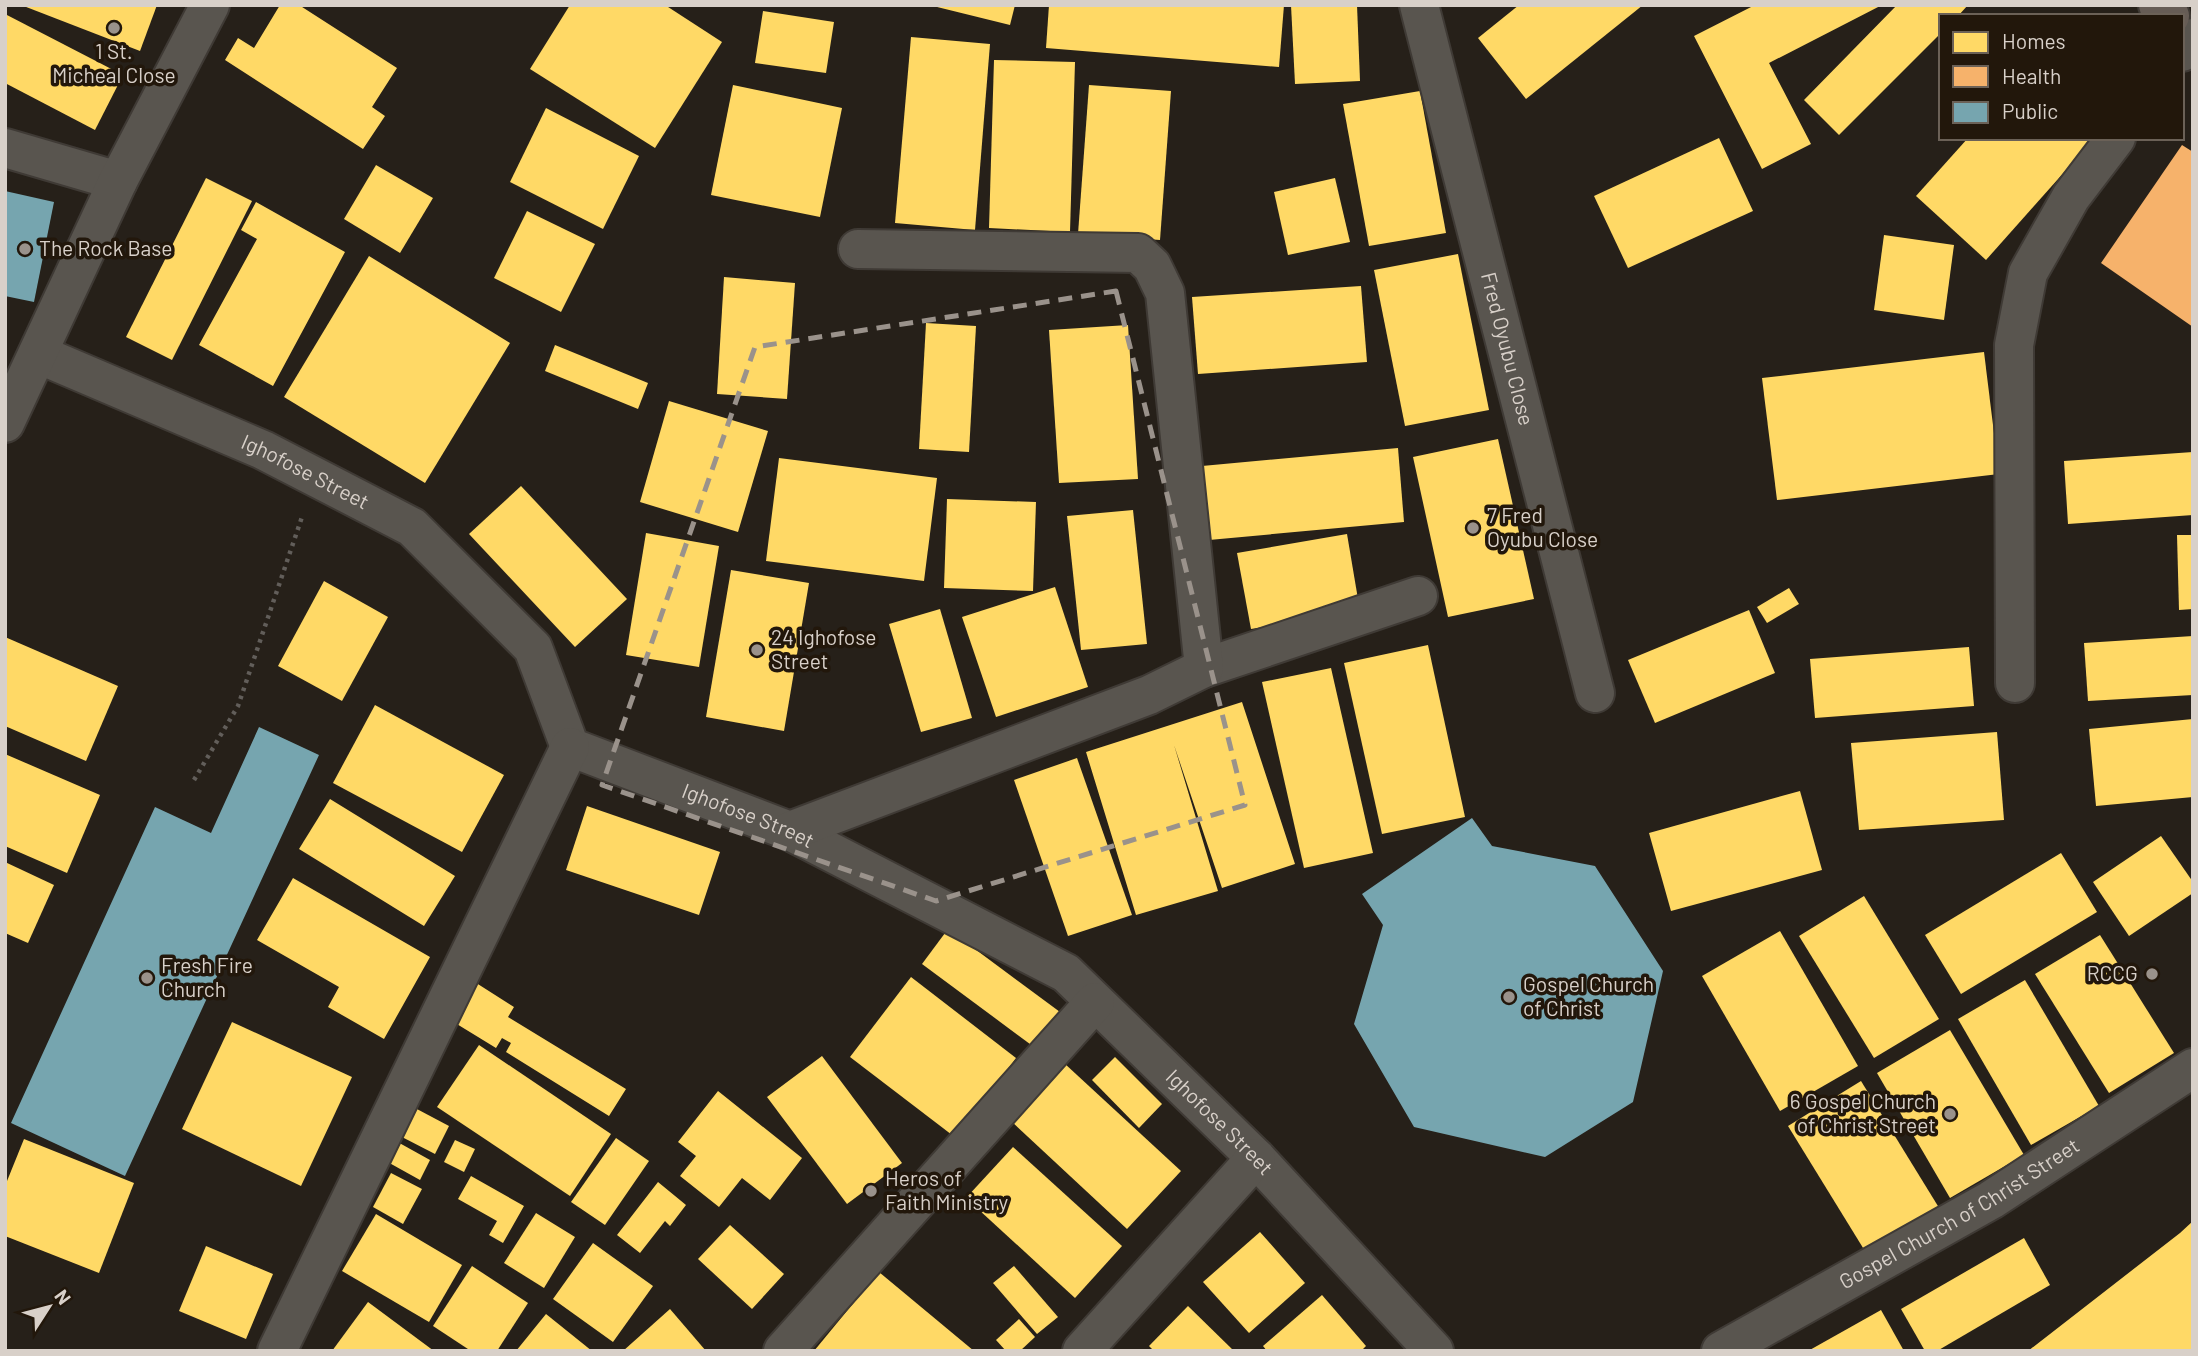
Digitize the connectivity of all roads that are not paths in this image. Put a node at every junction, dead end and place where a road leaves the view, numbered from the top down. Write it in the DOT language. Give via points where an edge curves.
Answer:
graph roads {
  1 [pos="210,5"];
  2 [pos="1419,5"];
  3 [pos="2114,140"];
  4 [pos="5,148"];
  5 [pos="118,181"];
  6 [pos="858,249"];
  7 [pos="38,354"];
  8 [pos="5,423"];
  9 [pos="1418,596"];
  10 [pos="1205,668"];
  11 [pos="2015,683"];
  12 [pos="1595,693"];
  13 [pos="570,747"];
  14 [pos="790,831"];
  15 [pos="1095,1002"];
  16 [pos="2193,1068"];
  17 [pos="1256,1158"];
  18 [pos="277,1351"];
  19 [pos="783,1351"];
  20 [pos="1082,1351"];
  21 [pos="1434,1351"];
  22 [pos="1721,1351"];
  1 -- 5 [label="street"];
  2 -- 12 [label="street, Fred Oyubu Close"];
  3 -- 11 [label="street" via="2071,197 2028,273 2014,345"];
  4 -- 5 [label="street"];
  5 -- 7 [label="street"];
  6 -- 10 [label="street" via="1138,253 1152,266 1165,293"];
  7 -- 8 [label="street"];
  7 -- 13 [label="street, Ighofose Street" via="264,450 412,527 533,648"];
  9 -- 10 [label="street"];
  10 -- 14 [label="street" via="1149,695"];
  13 -- 14 [label="street, Ighofose Street"];
  13 -- 18 [label="street"];
  14 -- 15 [label="street, Ighofose Street" via="1066,973"];
  15 -- 17 [label="street, Ighofose Street"];
  15 -- 19 [label="street"];
  16 -- 22 [label="street, Gospel Church of Christ Street" via="1992,1200"];
  17 -- 20 [label="street"];
  17 -- 21 [label="street, Ighofose Street"];
}
